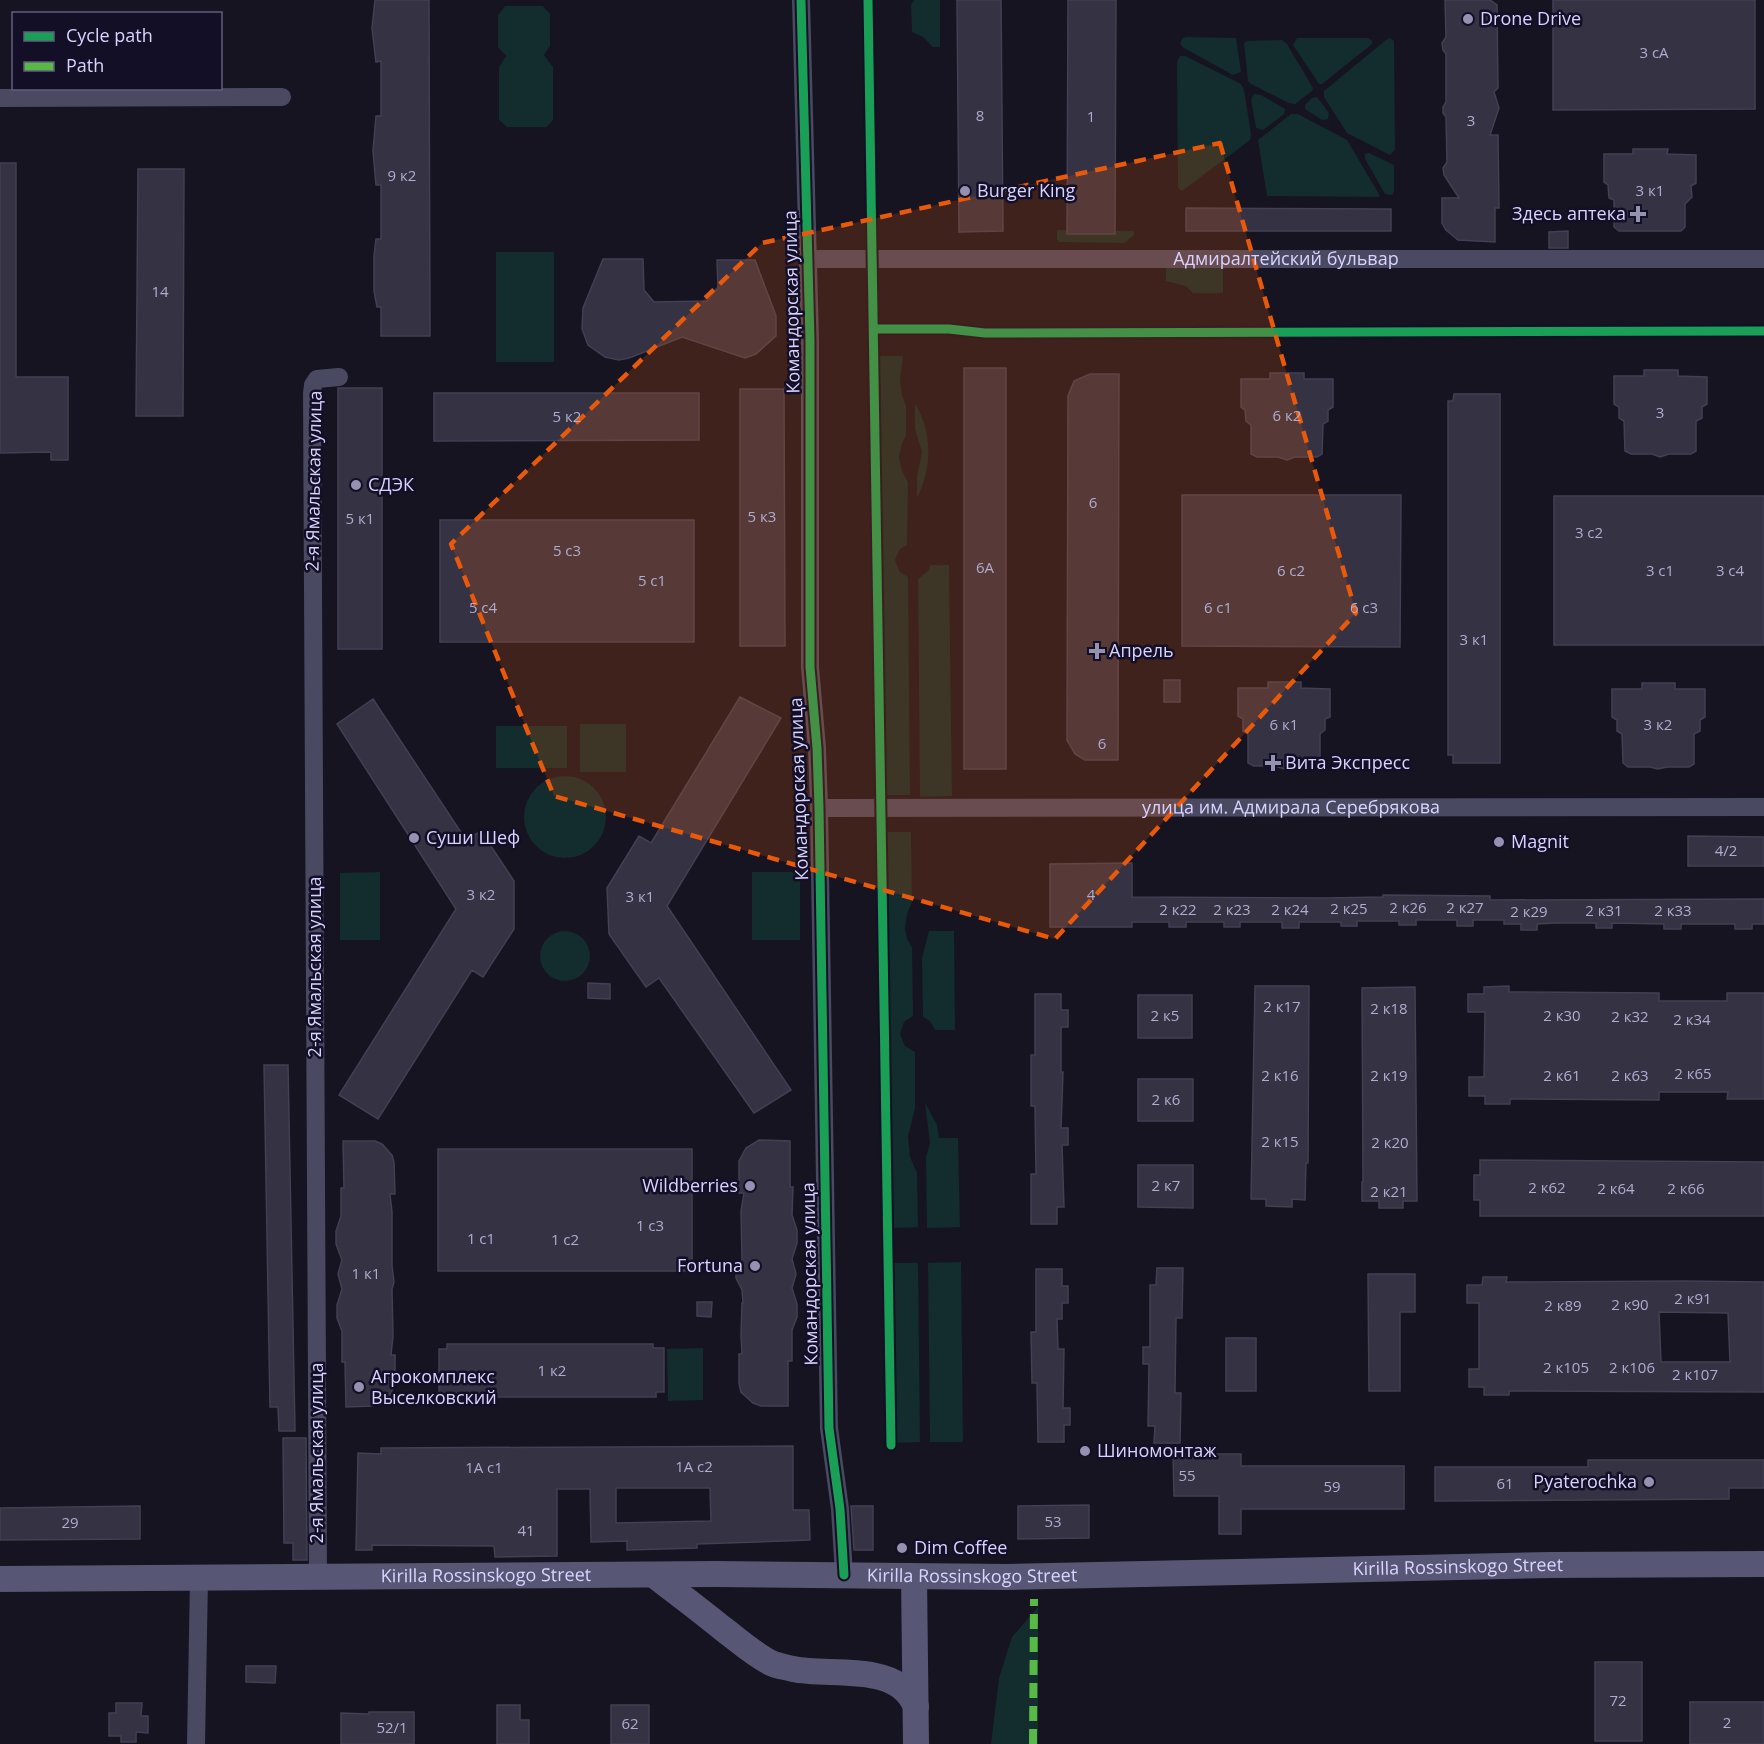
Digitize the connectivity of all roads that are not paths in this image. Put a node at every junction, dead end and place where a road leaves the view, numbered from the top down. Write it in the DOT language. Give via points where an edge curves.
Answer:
graph roads {
  1 [pos="801,0"];
  2 [pos="282,97"];
  3 [pos="0,98"];
  4 [pos="808,259"];
  5 [pos="1764,259"];
  6 [pos="339,377"];
  7 [pos="1764,807"];
  8 [pos="819,808"];
  9 [pos="1764,1564"];
  10 [pos="654,1575"];
  11 [pos="843,1575"];
  12 [pos="914,1577"];
  13 [pos="318,1578"];
  14 [pos="0,1579"];
  15 [pos="199,1579"];
  16 [pos="916,1707"];
  17 [pos="196,1744"];
  18 [pos="916,1744"];
  1 -- 4 [label="street, Командорская улица"];
  2 -- 3 [label="street"];
  4 -- 5 [label="street, Адмиралтейский бульвар"];
  4 -- 8 [label="street, Командорская улица" via="810,667"];
  6 -- 13 [label="street, 2-я Ямальская улица" via="317,379 312,393"];
  7 -- 8 [label="street, улица им. Адмирала Серебрякова"];
  8 -- 11 [label="street, Командорская улица" via="829,1428 840,1509"];
  9 -- 12 [label="main road, Kirilla Rossinskogo Street"];
  10 -- 11 [label="main road, Kirilla Rossinskogo Street"];
  10 -- 13 [label="main road, Kirilla Rossinskogo Street"];
  10 -- 16 [label="main road" via="772,1664 796,1670 876,1676 897,1683 912,1697"];
  11 -- 12 [label="main road, Kirilla Rossinskogo Street"];
  12 -- 16 [label="main road"];
  13 -- 15 [label="main road, Kirilla Rossinskogo Street"];
  14 -- 15 [label="main road, Kirilla Rossinskogo Street"];
  15 -- 17 [label="street"];
  16 -- 18 [label="main road"];
}
